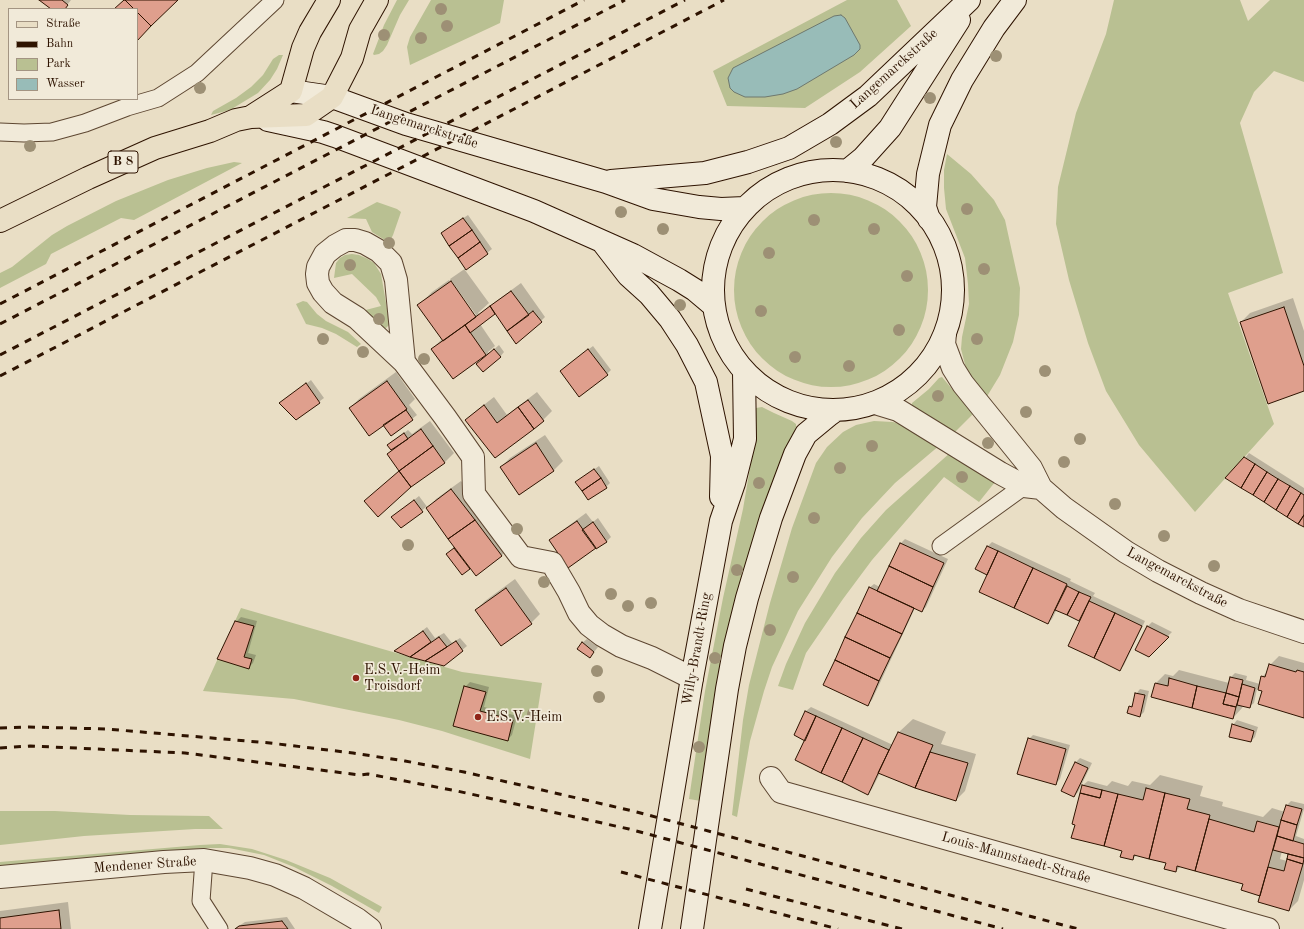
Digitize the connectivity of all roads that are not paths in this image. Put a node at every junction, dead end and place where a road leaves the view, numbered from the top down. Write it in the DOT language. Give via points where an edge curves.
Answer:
graph roads {
  1 [pos="275,0"];
  2 [pos="329,0"];
  3 [pos="377,0"];
  4 [pos="970,0"];
  5 [pos="1016,0"];
  6 [pos="291,91"];
  7 [pos="332,97"];
  8 [pos="306,115"];
  9 [pos="251,117"];
  10 [pos="0,132"];
  11 [pos="323,132"];
  12 [pos="847,171"];
  13 [pos="606,182"];
  14 [pos="745,208"];
  15 [pos="930,219"];
  16 [pos="0,221"];
  17 [pos="602,242"];
  18 [pos="714,306"];
  19 [pos="945,334"];
  20 [pos="404,362"];
  21 [pos="744,372"];
  22 [pos="875,403"];
  23 [pos="836,410"];
  24 [pos="1032,487"];
  25 [pos="721,521"];
  26 [pos="941,546"];
  27 [pos="1304,632"];
  28 [pos="692,678"];
  29 [pos="771,778"];
  30 [pos="204,860"];
  31 [pos="0,877"];
  32 [pos="219,929"];
  33 [pos="370,929"];
  34 [pos="650,929"];
  35 [pos="692,929"];
  36 [pos="1268,929"];
  1 -- 10 [label="lane" via="197,73 158,98 52,132"];
  2 -- 6 [label="main road" via="302,48"];
  3 -- 7 [label="main road" via="360,30 352,58"];
  4 -- 12 [label="main road" via="890,128 863,158"];
  4 -- 13 [label="main road, Langemarckstraße" via="868,96 830,124 789,148 705,173"];
  5 -- 15 [label="main road" via="994,28 962,80 940,125 928,174 926,206"];
  6 -- 7 [label="main road, Langemarckstraße"];
  6 -- 8 [label="main road"];
  6 -- 9 [label="main road, B 8"];
  7 -- 8 [label="main road"];
  7 -- 13 [label="main road, Langemarckstraße" via="406,124"];
  8 -- 9 [label="main road, B 8"];
  8 -- 11 [label="main road"];
  9 -- 11 [label="main road"];
  9 -- 16 [label="main road, B 8" via="155,148"];
  11 -- 17 [label="main road" via="534,211"];
  12 -- 14 [label="main road" via="819,171 792,177 766,190"];
  12 -- 15 [label="main road" via="871,176 893,186 913,201"];
  13 -- 14 [label="main road, Langemarckstraße" via="653,199 699,207"];
  14 -- 18 [label="main road" via="729,230 719,254 713,280"];
  15 -- 19 [label="main road" via="942,239 950,262 953,286"];
  17 -- 18 [label="main road" via="679,280"];
  17 -- 25 [label="main road" via="628,275 649,294 670,319 706,382 722,456"];
  18 -- 21 [label="main road" via="729,352"];
  19 -- 22 [label="main road" via="933,356 917,376 898,391"];
  19 -- 24 [label="main road, Langemarckstraße" via="944,344 953,368 1031,468"];
  20 -- 20 [label="main road" via="396,280 391,263 379,251 365,243 346,240 335,246 321,260 317,274 318,283 333,303 357,318"];
  20 -- 28 [label="main road" via="473,457 474,494 521,557 552,563 579,613 602,635 620,646 652,658"];
  21 -- 23 [label="main road" via="763,388 786,401 810,409"];
  21 -- 25 [label="main road, Willy-Brandt-Ring" via="745,439"];
  22 -- 23 [label="main road"];
  22 -- 24 [label="main road, Langemarckstraße" via="898,410 1000,473"];
  23 -- 35 [label="main road" via="806,434 795,454 771,518 747,598 726,689"];
  24 -- 26 [label="lane"];
  24 -- 27 [label="main road, Langemarckstraße" via="1158,571 1239,610"];
  25 -- 28 [label="main road, Willy-Brandt-Ring"];
  28 -- 34 [label="main road, Willy-Brandt-Ring"];
  29 -- 36 [label="main road, Louis-Mannstaedt-Straße" via="781,792"];
  30 -- 31 [label="main road, Mendener Straße"];
  30 -- 32 [label="lane" via="201,901"];
  30 -- 33 [label="main road, Mendener Straße" via="275,875 304,888"];
}
